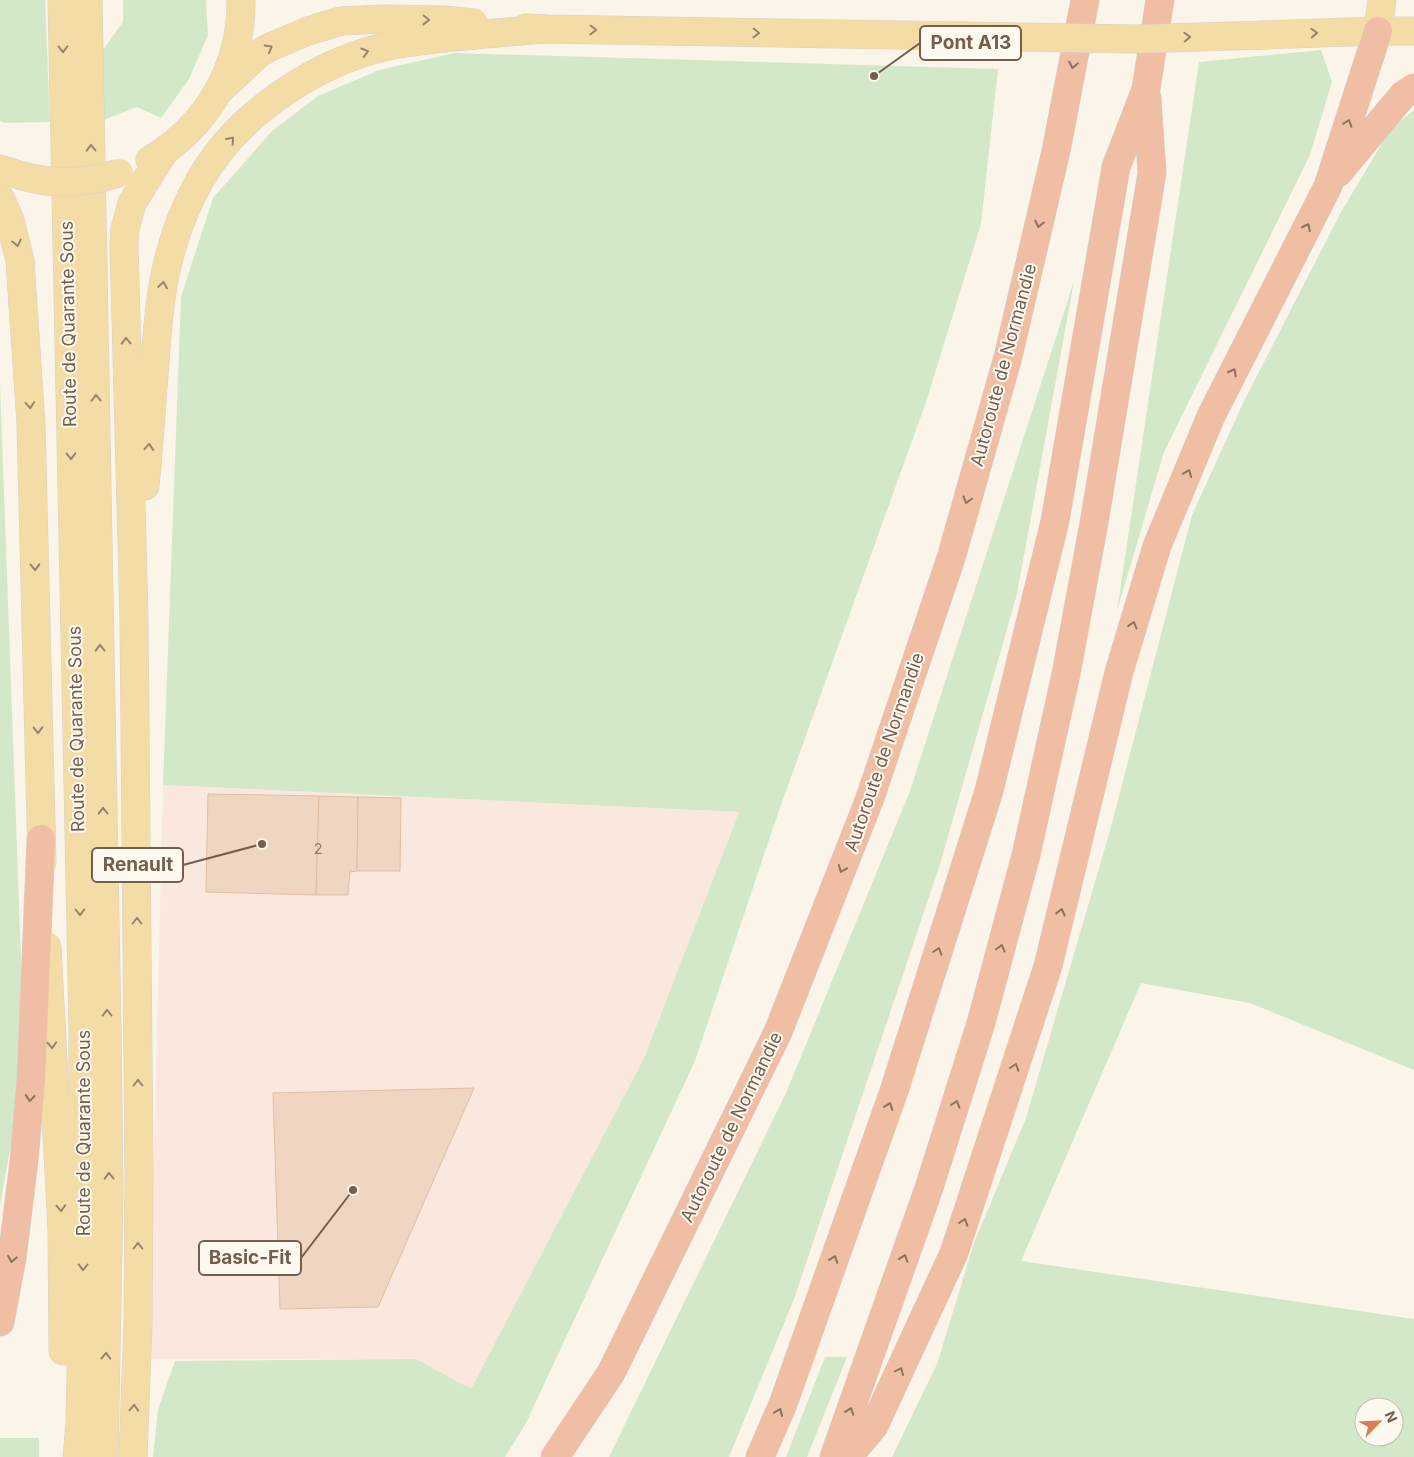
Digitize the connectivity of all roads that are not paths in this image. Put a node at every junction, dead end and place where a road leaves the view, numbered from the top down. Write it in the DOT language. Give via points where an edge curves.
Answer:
graph roads {
  1 [pos="62,0"];
  2 [pos="88,0"];
  3 [pos="241,0"];
  4 [pos="1085,0"];
  5 [pos="1160,0"];
  6 [pos="1382,0"];
  7 [pos="545,30"];
  8 [pos="1378,31"];
  9 [pos="1414,31"];
  10 [pos="1414,88"];
  11 [pos="1146,89"];
  12 [pos="219,91"];
  13 [pos="165,150"];
  14 [pos="9,172"];
  15 [pos="1328,186"];
  16 [pos="0,198"];
  17 [pos="134,617"];
  18 [pos="41,840"];
  19 [pos="0,1322"];
  20 [pos="611,1373"];
  21 [pos="64,1457"];
  22 [pos="77,1457"];
  23 [pos="104,1457"];
  24 [pos="132,1457"];
  25 [pos="556,1457"];
  26 [pos="569,1457"];
  27 [pos="760,1457"];
  28 [pos="834,1457"];
  29 [pos="848,1457"];
  1 -- 22 [label="main road, Route de Quarante Sous, one-way" via="83,1027 83,1271"];
  23 -- 2 [label="main road, Route de Quarante Sous, one-way" via="109,1195"];
  3 -- 12 [label="main road" via="236,45"];
  4 -- 20 [label="highway, Autoroute de Normandie, one-way" via="1056,151 1008,357 951,558 870,798 778,1032"];
  5 -- 11 [label="highway"];
  6 -- 8 [label="main road"];
  7 -- 8 [label="main road, one-way, bridge" via="1136,39"];
  12 -- 7 [label="main road, one-way" via="268,48 341,21 445,20"];
  17 -- 7 [label="main road, one-way" via="164,275 185,209 216,156 271,102 335,63 398,44"];
  8 -- 9 [label="main road"];
  15 -- 8 [label="highway, one-way"];
  10 -- 15 [label="highway" via="1403,95"];
  27 -- 11 [label="highway, one-way" via="894,1091 988,791 1055,522 1116,167"];
  28 -- 11 [label="highway, one-way" via="932,1179 981,1023 1026,855 1066,674 1152,173"];
  12 -- 13 [label="main road" via="190,129"];
  13 -- 14 [label="main road, bridge" via="146,162 97,179 42,180"];
  17 -- 13 [label="main road, one-way" via="125,229 138,191"];
  29 -- 15 [label="highway, one-way" via="874,1426 954,1253 1048,966 1119,672 1157,546 1211,416"];
  16 -- 18 [label="main road, one-way" via="10,220 20,261 31,424"];
  24 -- 17 [label="main road, one-way" via="138,1326 139,1177"];
  18 -- 19 [label="highway, one-way" via="32,1080 12,1258"];
  18 -- 21 [label="main road, one-way" via="62,1229"];
  20 -- 25 [label="highway, Autoroute de Normandie"];
  20 -- 26 [label="highway"];
}
